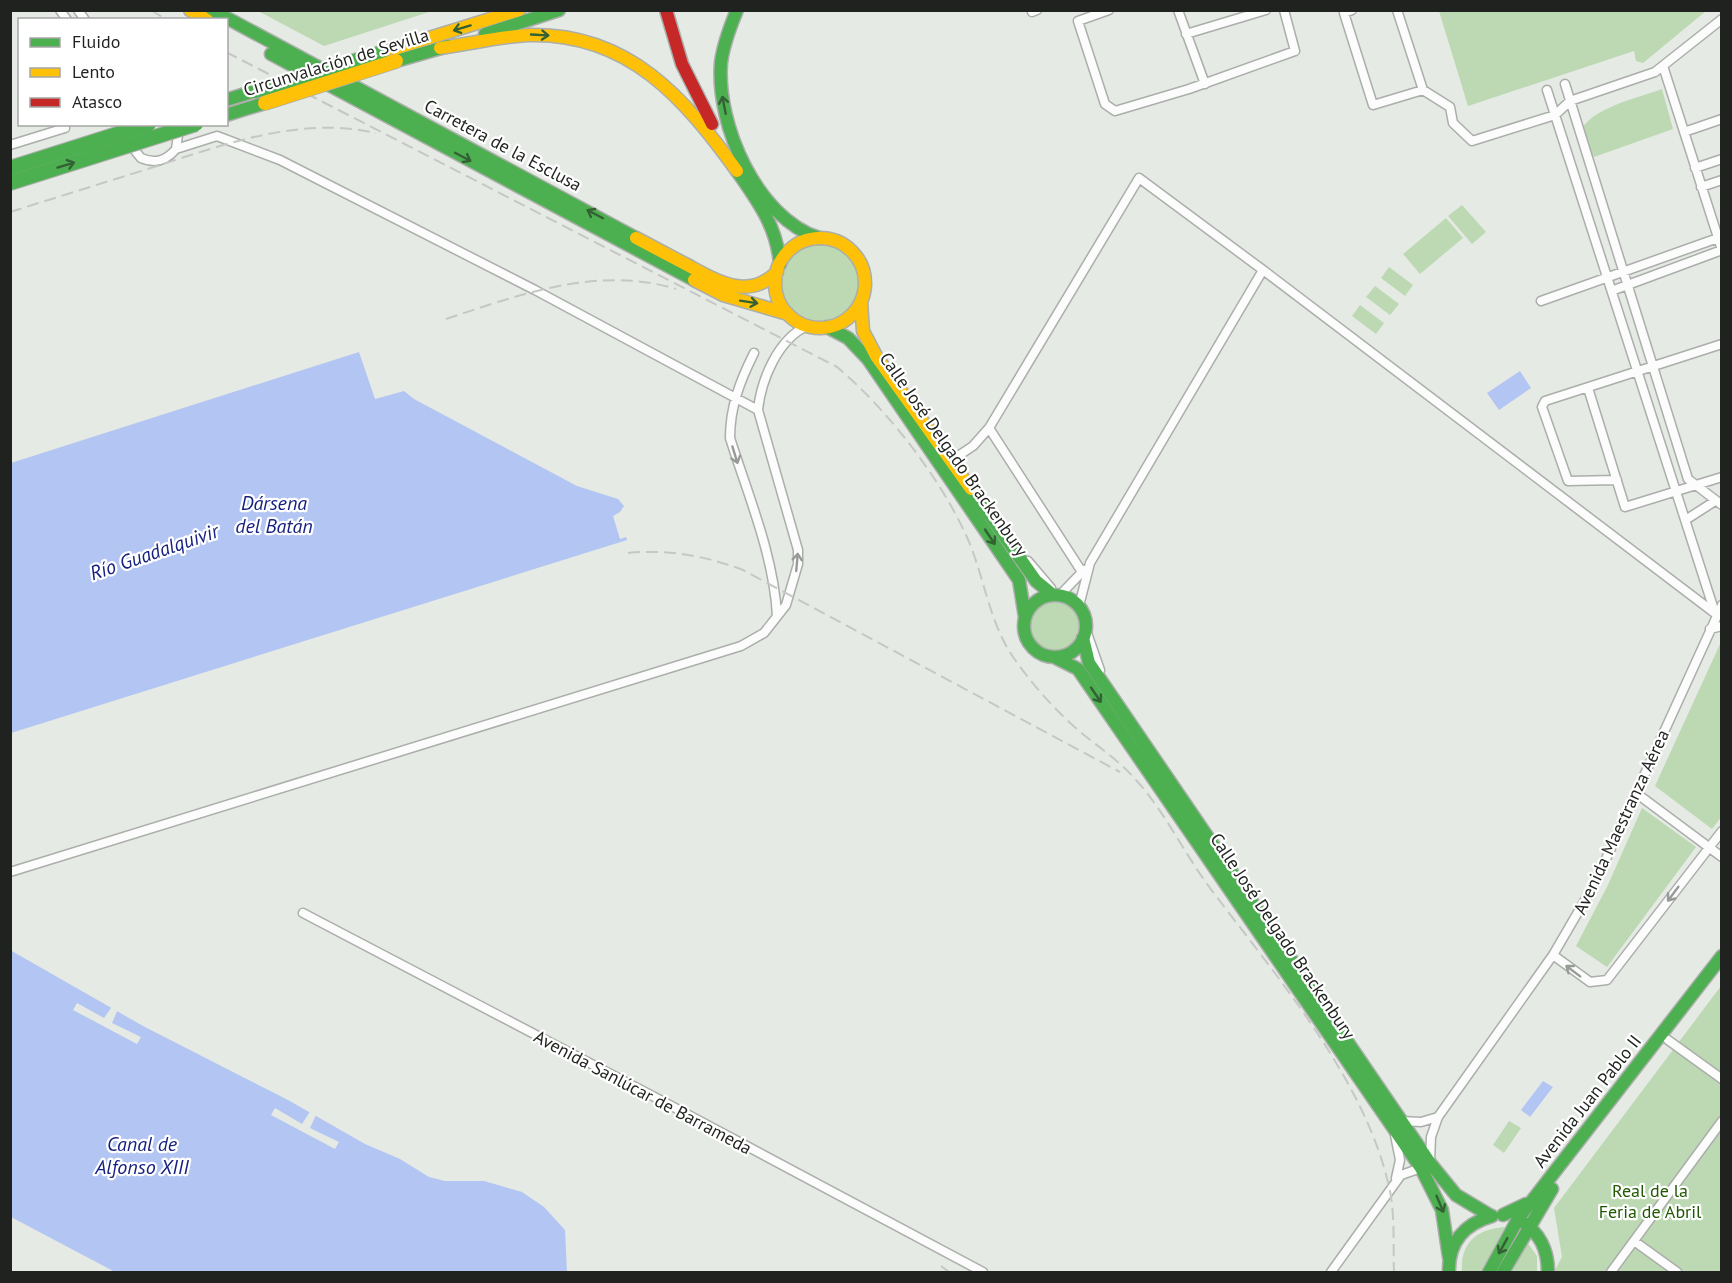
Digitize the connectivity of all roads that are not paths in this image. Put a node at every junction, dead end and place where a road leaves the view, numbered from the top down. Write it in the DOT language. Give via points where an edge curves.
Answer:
graph roads {
  1 [pos="190,10"];
  2 [pos="212,10"];
  3 [pos="519,10"];
  4 [pos="559,10"];
  5 [pos="737,10"];
  6 [pos="1074,10"];
  7 [pos="1108,10"];
  8 [pos="1178,10"];
  9 [pos="1266,10"];
  10 [pos="1284,10"];
  11 [pos="1352,10"];
  12 [pos="1397,10"];
  13 [pos="667,13"];
  14 [pos="204,18"];
  15 [pos="227,18"];
  16 [pos="228,19"];
  17 [pos="1722,19"];
  18 [pos="1078,21"];
  19 [pos="228,31"];
  20 [pos="1186,34"];
  21 [pos="440,48"];
  22 [pos="1663,66"];
  23 [pos="1205,84"];
  24 [pos="1565,84"];
  25 [pos="1423,90"];
  26 [pos="1547,90"];
  27 [pos="228,99"];
  28 [pos="1570,101"];
  29 [pos="228,114"];
  30 [pos="1556,115"];
  31 [pos="1722,119"];
  32 [pos="130,126"];
  33 [pos="143,126"];
  34 [pos="178,126"];
  35 [pos="190,126"];
  36 [pos="65,128"];
  37 [pos="1684,132"];
  38 [pos="10,145"];
  39 [pos="176,149"];
  40 [pos="1722,159"];
  41 [pos="738,163"];
  42 [pos="10,168"];
  43 [pos="1695,168"];
  44 [pos="1722,180"];
  45 [pos="10,183"];
  46 [pos="1701,187"];
  47 [pos="819,238"];
  48 [pos="1718,238"];
  49 [pos="1722,250"];
  50 [pos="778,268"];
  51 [pos="1263,270"];
  52 [pos="1623,273"];
  53 [pos="1610,278"];
  54 [pos="1626,284"];
  55 [pos="1614,290"];
  56 [pos="861,301"];
  57 [pos="1541,301"];
  58 [pos="788,314"];
  59 [pos="807,326"];
  60 [pos="827,327"];
  61 [pos="1722,344"];
  62 [pos="754,353"];
  63 [pos="1653,368"];
  64 [pos="1640,372"];
  65 [pos="1588,388"];
  66 [pos="735,398"];
  67 [pos="905,398"];
  68 [pos="758,410"];
  69 [pos="989,428"];
  70 [pos="954,458"];
  71 [pos="1722,477"];
  72 [pos="1617,480"];
  73 [pos="1695,486"];
  74 [pos="1678,491"];
  75 [pos="1718,503"];
  76 [pos="1687,519"];
  77 [pos="1090,563"];
  78 [pos="1082,572"];
  79 [pos="1057,595"];
  80 [pos="1722,605"];
  81 [pos="1079,606"];
  82 [pos="1716,614"];
  83 [pos="777,616"];
  84 [pos="1025,617"];
  85 [pos="1722,626"];
  86 [pos="1710,629"];
  87 [pos="1084,634"];
  88 [pos="1054,657"];
  89 [pos="1636,793"];
  90 [pos="1722,831"];
  91 [pos="1709,848"];
  92 [pos="1722,857"];
  93 [pos="10,872"];
  94 [pos="303,914"];
  95 [pos="1553,955"];
  96 [pos="1722,956"];
  97 [pos="1722,971"];
  98 [pos="1668,1040"];
  99 [pos="1722,1079"];
  100 [pos="1438,1117"];
  101 [pos="1722,1121"];
  102 [pos="1397,1125"];
  103 [pos="1425,1166"];
  104 [pos="1392,1185"];
  105 [pos="1539,1200"];
  106 [pos="1497,1216"];
  107 [pos="1523,1222"];
  108 [pos="1539,1235"];
  109 [pos="1634,1241"];
  110 [pos="1449,1257"];
  111 [pos="983,1272"];
  112 [pos="1331,1272"];
  113 [pos="1449,1272"];
  114 [pos="1488,1272"];
  115 [pos="1503,1272"];
  116 [pos="1548,1272"];
  117 [pos="1611,1272"];
  118 [pos="1677,1272"];
  1 -- 14 [label="main road"];
  15 -- 2 [label="main road, Carretera de la Esclusa, one-way"];
  3 -- 27 [label="main road, Circunvalación de Sevilla, one-way, bridge"];
  4 -- 21 [label="main road, Circunvalación de Sevilla"];
  41 -- 5 [label="main road, one-way" via="722,94 721,64"];
  6 -- 18 [label="street"];
  7 -- 18 [label="street"];
  8 -- 20 [label="street"];
  9 -- 20 [label="street"];
  10 -- 23 [label="street" via="1295,51"];
  11 -- 25 [label="street" via="1344,13 1373,105"];
  12 -- 25 [label="street"];
  13 -- 41 [label="main road" via="695,94"];
  50 -- 16 [label="main road, Carretera de la Esclusa, one-way" via="761,286 725,285"];
  17 -- 22 [label="street"];
  18 -- 23 [label="street" via="1105,104 1115,111"];
  19 -- 58 [label="main road, Carretera de la Esclusa, one-way" via="723,295"];
  20 -- 23 [label="street"];
  21 -- 29 [label="main road, Circunvalación de Sevilla, bridge"];
  21 -- 41 [label="main road, one-way" via="531,35 589,42 614,51 647,69 678,95"];
  22 -- 28 [label="street"];
  22 -- 37 [label="street"];
  24 -- 28 [label="street"];
  25 -- 30 [label="street" via="1450,107 1453,123 1472,141"];
  26 -- 30 [label="street"];
  28 -- 30 [label="street"];
  28 -- 52 [label="street"];
  30 -- 53 [label="street"];
  31 -- 37 [label="street"];
  32 -- 39 [label="street" via="129,144 141,158 156,162"];
  33 -- 42 [label="main road, bridge"];
  34 -- 39 [label="street"];
  45 -- 35 [label="main road, one-way, bridge"];
  36 -- 38 [label="street"];
  37 -- 43 [label="street"];
  39 -- 66 [label="street" via="217,136 280,160"];
  40 -- 43 [label="street"];
  41 -- 47 [label="main road" via="790,225"];
  41 -- 50 [label="main road" via="772,222 780,246"];
  43 -- 46 [label="street"];
  44 -- 46 [label="street"];
  46 -- 48 [label="street"];
  47 -- 50 [label="main road" via="793,248"];
  47 -- 56 [label="main road" via="845,245 857,258 864,275"];
  48 -- 49 [label="street"];
  48 -- 52 [label="street"];
  49 -- 54 [label="street"];
  50 -- 58 [label="main road" via="777,296"];
  51 -- 69 [label="street" via="1139,178"];
  51 -- 77 [label="street"];
  51 -- 82 [label="street"];
  52 -- 53 [label="street"];
  52 -- 54 [label="street"];
  53 -- 55 [label="street"];
  53 -- 57 [label="street"];
  54 -- 55 [label="street"];
  54 -- 63 [label="street"];
  55 -- 64 [label="street"];
  56 -- 60 [label="main road" via="844,321"];
  56 -- 67 [label="main road, Calle José Delgado Brackenbury" via="863,331"];
  58 -- 59 [label="main road"];
  59 -- 60 [label="main road"];
  59 -- 68 [label="street" via="785,340 761,388"];
  60 -- 84 [label="main road, Calle José Delgado Brackenbury, one-way" via="848,338 868,359 1019,580"];
  61 -- 63 [label="street"];
  62 -- 66 [label="street"];
  63 -- 64 [label="street"];
  63 -- 73 [label="street" via="1688,478"];
  64 -- 65 [label="street"];
  64 -- 74 [label="street"];
  65 -- 72 [label="street"];
  65 -- 72 [label="street" via="1545,401 1542,407 1568,481"];
  66 -- 68 [label="street"];
  66 -- 83 [label="street, one-way" via="730,438 773,579"];
  67 -- 70 [label="street"];
  67 -- 79 [label="main road, Calle José Delgado Brackenbury" via="1036,581"];
  83 -- 68 [label="street, one-way" via="790,596 798,550"];
  69 -- 70 [label="street" via="973,446"];
  69 -- 78 [label="street"];
  70 -- 79 [label="street" via="1024,557"];
  71 -- 73 [label="street"];
  72 -- 74 [label="street" via="1625,507"];
  73 -- 74 [label="street"];
  73 -- 75 [label="street"];
  74 -- 76 [label="street"];
  75 -- 76 [label="street"];
  76 -- 82 [label="street"];
  77 -- 78 [label="street"];
  77 -- 81 [label="street"];
  78 -- 79 [label="street"];
  79 -- 81 [label="main road"];
  79 -- 84 [label="main road" via="1034,603"];
  80 -- 82 [label="street, Avenida Maestranza Aérea"];
  81 -- 87 [label="main road" via="1085,617"];
  82 -- 86 [label="street, Avenida Maestranza Aérea"];
  83 -- 93 [label="street" via="764,633 741,646"];
  84 -- 88 [label="main road" via="1031,645"];
  85 -- 86 [label="street"];
  86 -- 89 [label="street, Avenida Maestranza Aérea"];
  87 -- 88 [label="main road" via="1071,652"];
  87 -- 102 [label="main road, Calle José Delgado Brackenbury" via="1089,663 1338,1030"];
  88 -- 102 [label="main road, Calle José Delgado Brackenbury, one-way" via="1078,669"];
  89 -- 91 [label="street"];
  89 -- 95 [label="street, Avenida Maestranza Aérea" via="1600,875"];
  90 -- 91 [label="street"];
  91 -- 92 [label="street"];
  91 -- 95 [label="street, one-way" via="1607,980 1590,982"];
  94 -- 111 [label="street, Avenida Sanlúcar de Barrameda"];
  95 -- 100 [label="street, Avenida Maestranza Aérea"];
  96 -- 105 [label="main road, Avenida Juan Pablo II"];
  97 -- 98 [label="main road, Avenida Juan Pablo II"];
  98 -- 99 [label="street"];
  98 -- 105 [label="main road, Avenida Juan Pablo II"];
  100 -- 102 [label="street"];
  100 -- 103 [label="street, Avenida Maestranza Aérea"];
  101 -- 109 [label="street"];
  102 -- 103 [label="main road, Calle José Delgado Brackenbury"];
  102 -- 104 [label="street" via="1400,1160"];
  103 -- 104 [label="street" via="1401,1174"];
  103 -- 106 [label="main road, Calle José Delgado Brackenbury" via="1456,1195"];
  103 -- 110 [label="main road, Calle José Delgado Brackenbury, one-way" via="1447,1223"];
  104 -- 112 [label="street"];
  105 -- 106 [label="main road"];
  105 -- 107 [label="main road, Avenida Juan Pablo II"];
  105 -- 108 [label="main road"];
  106 -- 107 [label="main road, Calle José Delgado Brackenbury"];
  106 -- 110 [label="main road" via="1467,1227 1455,1240"];
  107 -- 108 [label="main road"];
  107 -- 114 [label="main road, Avenida Juan Pablo II, one-way"];
  107 -- 115 [label="main road, Avenida Juan Pablo II"];
  108 -- 116 [label="main road" via="1546,1247"];
  109 -- 117 [label="street"];
  109 -- 118 [label="street"];
  110 -- 113 [label="main road, Calle José Delgado Brackenbury"];
}
